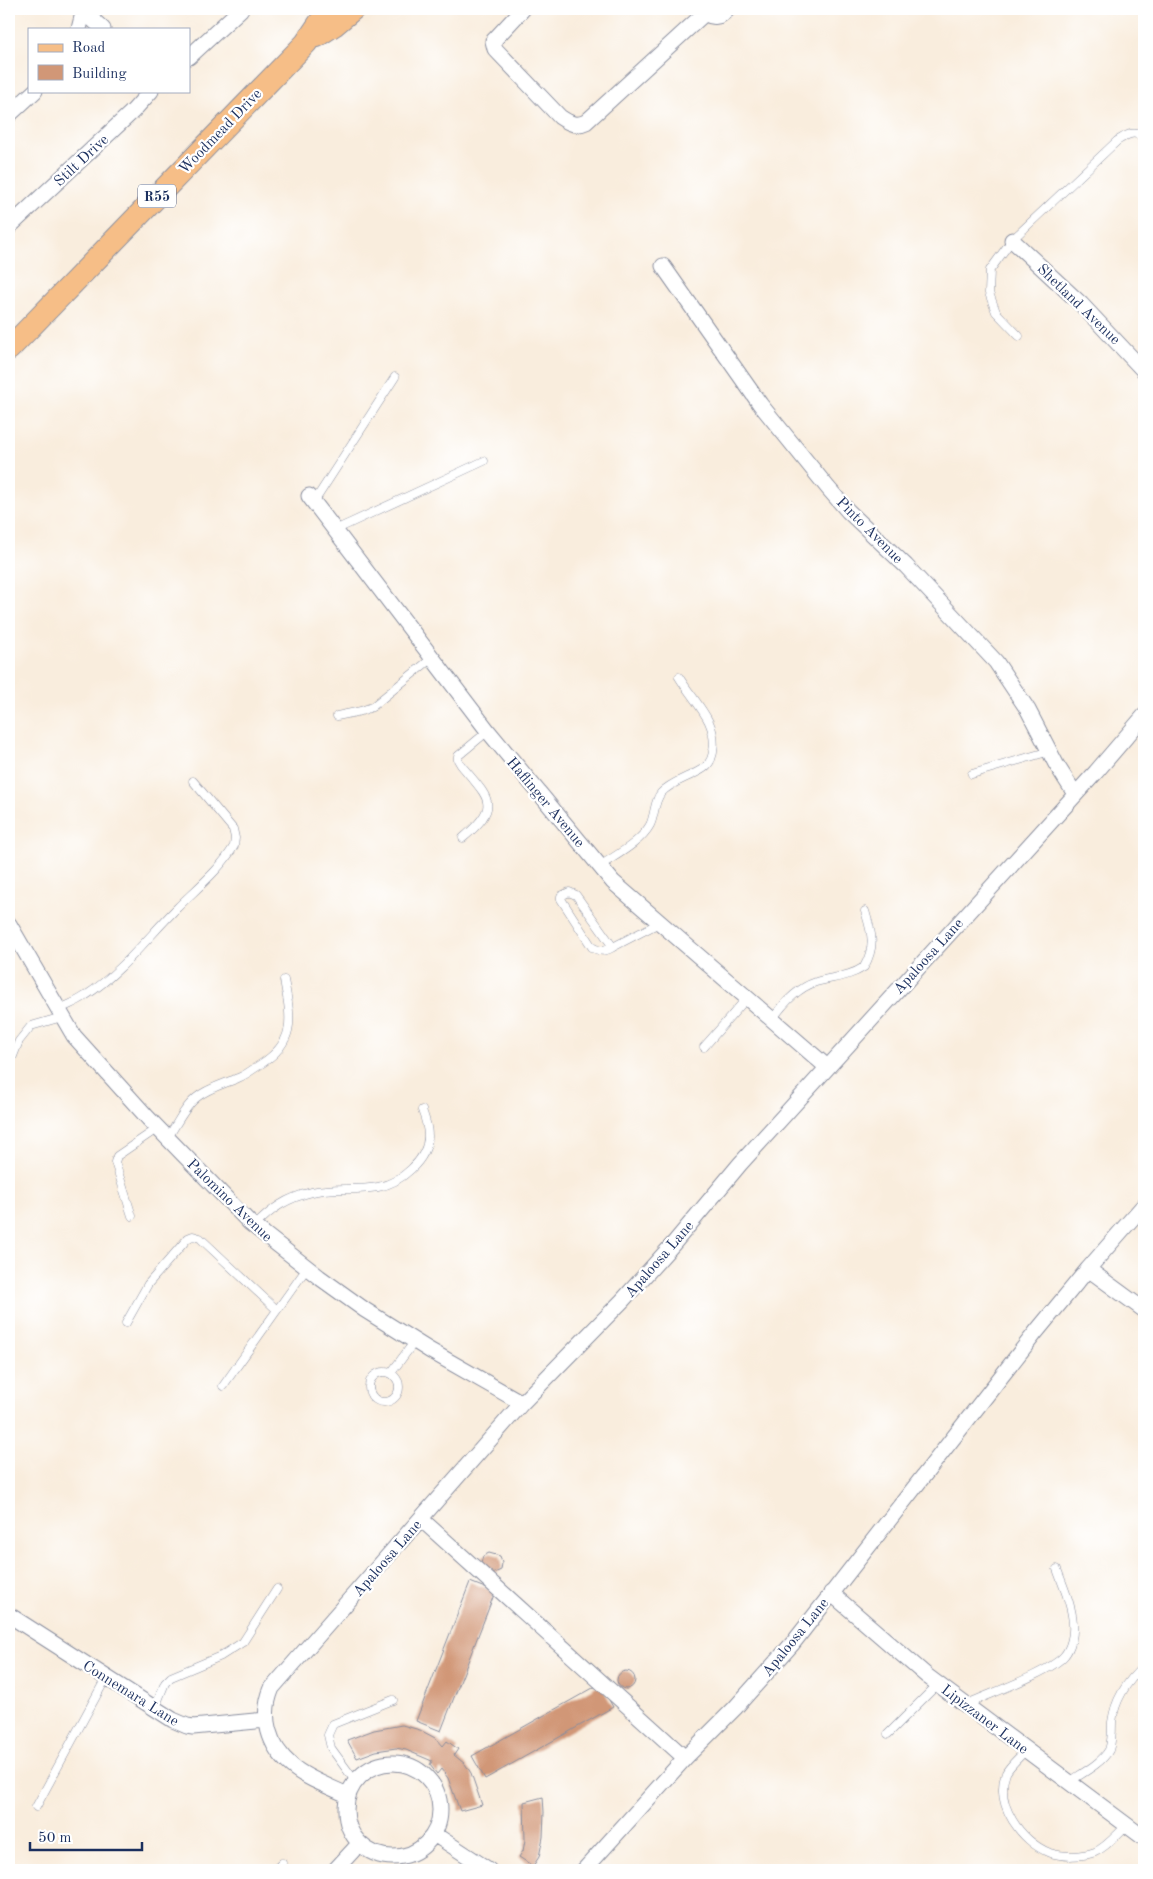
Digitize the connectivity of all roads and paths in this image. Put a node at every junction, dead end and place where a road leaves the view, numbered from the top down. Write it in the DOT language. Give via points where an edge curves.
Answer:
graph roads {
  1 [pos="83,9"];
  2 [pos="241,9"];
  3 [pos="329,9"];
  4 [pos="353,9"];
  5 [pos="523,9"];
  6 [pos="727,9"];
  7 [pos="704,11"];
  8 [pos="78,28"];
  9 [pos="102,28"];
  10 [pos="306,43"];
  11 [pos="190,55"];
  12 [pos="34,92"];
  13 [pos="150,92"];
  14 [pos="9,115"];
  15 [pos="1144,137"];
  16 [pos="9,227"];
  17 [pos="1012,240"];
  18 [pos="663,266"];
  19 [pos="1019,336"];
  20 [pos="9,348"];
  21 [pos="1144,371"];
  22 [pos="395,377"];
  23 [pos="484,461"];
  24 [pos="311,499"];
  25 [pos="335,530"];
  26 [pos="432,658"];
  27 [pos="679,677"];
  28 [pos="337,716"];
  29 [pos="1144,716"];
  30 [pos="488,731"];
  31 [pos="1050,751"];
  32 [pos="972,774"];
  33 [pos="193,781"];
  34 [pos="1075,794"];
  35 [pos="463,838"];
  36 [pos="600,866"];
  37 [pos="865,911"];
  38 [pos="659,922"];
  39 [pos="9,924"];
  40 [pos="613,948"];
  41 [pos="284,980"];
  42 [pos="747,998"];
  43 [pos="60,1013"];
  44 [pos="772,1020"];
  45 [pos="704,1047"];
  46 [pos="9,1066"];
  47 [pos="827,1068"];
  48 [pos="422,1110"];
  49 [pos="163,1133"];
  50 [pos="1144,1205"];
  51 [pos="132,1216"];
  52 [pos="254,1227"];
  53 [pos="307,1268"];
  54 [pos="1088,1269"];
  55 [pos="277,1310"];
  56 [pos="1144,1310"];
  57 [pos="126,1323"];
  58 [pos="415,1341"];
  59 [pos="391,1373"];
  60 [pos="223,1386"];
  61 [pos="522,1403"];
  62 [pos="421,1519"];
  63 [pos="1057,1569"];
  64 [pos="278,1589"];
  65 [pos="831,1593"];
  66 [pos="9,1615"];
  67 [pos="1144,1666"];
  68 [pos="106,1678"];
  69 [pos="938,1684"];
  70 [pos="393,1700"];
  71 [pos="965,1704"];
  72 [pos="155,1708"];
  73 [pos="266,1720"];
  74 [pos="888,1734"];
  75 [pos="1026,1750"];
  76 [pos="685,1758"];
  77 [pos="355,1781"];
  78 [pos="1069,1782"];
  79 [pos="347,1795"];
  80 [pos="36,1808"];
  81 [pos="1127,1825"];
  82 [pos="434,1834"];
  83 [pos="1144,1838"];
  84 [pos="359,1844"];
  85 [pos="282,1863"];
  86 [pos="275,1870"];
  87 [pos="336,1870"];
  88 [pos="489,1870"];
  89 [pos="584,1870"];
  1 -- 8 [label="street"];
  1 -- 9 [label="street"];
  2 -- 11 [label="street"];
  3 -- 10 [label="main road, Woodmead Drive / R55"];
  4 -- 10 [label="main road, Woodmead Drive / R55"];
  5 -- 7 [label="street" via="493,41 495,49 560,117 579,125 586,122"];
  6 -- 7 [label="street" via="718,17"];
  10 -- 20 [label="main road, Woodmead Drive / R55"];
  12 -- 14 [label="street"];
  13 -- 16 [label="street, Stilt Drive"];
  15 -- 17 [label="lane" via="1138,133 1129,134 1117,141"];
  17 -- 19 [label="lane" via="990,270 989,293 996,312"];
  17 -- 21 [label="street, Shetland Avenue" via="1081,304"];
  18 -- 31 [label="street, Pinto Avenue" via="760,404 828,488 996,662"];
  22 -- 24 [label="lane"];
  23 -- 25 [label="lane"];
  24 -- 25 [label="street, Haflinger Avenue"];
  25 -- 26 [label="street, Haflinger Avenue"];
  26 -- 28 [label="lane" via="372,707"];
  26 -- 30 [label="street, Haflinger Avenue"];
  27 -- 36 [label="lane" via="709,722 713,737 712,759 706,767 663,791 648,828"];
  29 -- 34 [label="street, Apaloosa Lane"];
  30 -- 35 [label="lane" via="458,756 488,797 489,805 486,815"];
  30 -- 36 [label="street, Haflinger Avenue"];
  31 -- 32 [label="lane"];
  31 -- 34 [label="street, Pinto Avenue"];
  33 -- 43 [label="lane" via="233,829 234,846 204,883 124,964 101,985"];
  34 -- 47 [label="street, Apaloosa Lane"];
  36 -- 38 [label="street, Haflinger Avenue" via="623,892"];
  37 -- 44 [label="lane" via="872,947 864,967 846,976 808,986 782,1005"];
  38 -- 40 [label="lane"];
  38 -- 42 [label="street, Haflinger Avenue"];
  39 -- 43 [label="street, Palomino Avenue"];
  40 -- 40 [label="lane" via="599,951 592,947 561,896 570,892 576,895"];
  41 -- 49 [label="lane" via="289,1025 274,1056 196,1098"];
  42 -- 44 [label="street, Haflinger Avenue"];
  42 -- 45 [label="lane"];
  43 -- 46 [label="lane" via="31,1026 19,1041"];
  43 -- 49 [label="street, Palomino Avenue" via="74,1036"];
  44 -- 47 [label="street, Haflinger Avenue"];
  47 -- 61 [label="street, Apaloosa Lane" via="622,1301"];
  48 -- 52 [label="lane" via="428,1138 425,1150 417,1163 398,1179 377,1187 312,1192 280,1204"];
  49 -- 51 [label="lane" via="117,1156 115,1162"];
  49 -- 52 [label="street, Palomino Avenue"];
  50 -- 54 [label="street, Apaloosa Lane"];
  52 -- 53 [label="street, Palomino Avenue"];
  53 -- 55 [label="lane"];
  53 -- 58 [label="street, Palomino Avenue"];
  54 -- 56 [label="street"];
  54 -- 65 [label="street, Apaloosa Lane"];
  55 -- 57 [label="lane" via="200,1238 193,1236 148,1284"];
  55 -- 60 [label="lane"];
  58 -- 59 [label="lane"];
  58 -- 61 [label="street, Palomino Avenue"];
  59 -- 59 [label="lane" via="377,1373 368,1383 368,1390 376,1401 390,1402 396,1397 399,1384"];
  61 -- 62 [label="street, Apaloosa Lane"];
  62 -- 73 [label="street, Apaloosa Lane" via="272,1688"];
  62 -- 76 [label="street"];
  63 -- 71 [label="lane" via="1073,1624 1072,1637 1064,1656 1043,1670"];
  64 -- 72 [label="lane" via="243,1642 221,1656 171,1678 165,1683"];
  65 -- 69 [label="street, Lipizzaner Lane"];
  65 -- 76 [label="street, Apaloosa Lane" via="793,1643"];
  66 -- 68 [label="street, Connemara Lane"];
  67 -- 78 [label="lane" via="1117,1700 1109,1749"];
  68 -- 72 [label="street, Connemara Lane"];
  68 -- 80 [label="lane"];
  69 -- 71 [label="street, Lipizzaner Lane"];
  69 -- 74 [label="lane"];
  70 -- 77 [label="lane" via="333,1724 328,1734 331,1748"];
  71 -- 75 [label="street, Lipizzaner Lane"];
  72 -- 73 [label="street, Connemara Lane" via="190,1727"];
  73 -- 79 [label="street, Apaloosa Lane" via="274,1746 292,1766"];
  75 -- 78 [label="street, Lipizzaner Lane"];
  75 -- 81 [label="lane" via="1007,1772 1004,1802 1014,1824 1038,1847 1064,1856 1086,1854 1102,1848"];
  76 -- 89 [label="street, Apaloosa Lane"];
  77 -- 79 [label="street"];
  77 -- 82 [label="street" via="366,1770 381,1763 413,1766 426,1775 438,1796 440,1820"];
  78 -- 81 [label="street, Lipizzaner Lane"];
  79 -- 84 [label="street" via="348,1826"];
  81 -- 83 [label="street, Lipizzaner Lane"];
  82 -- 84 [label="street" via="424,1846 396,1858 380,1856"];
  82 -- 88 [label="street"];
  84 -- 87 [label="street"];
  85 -- 86 [label="lane"];
}
